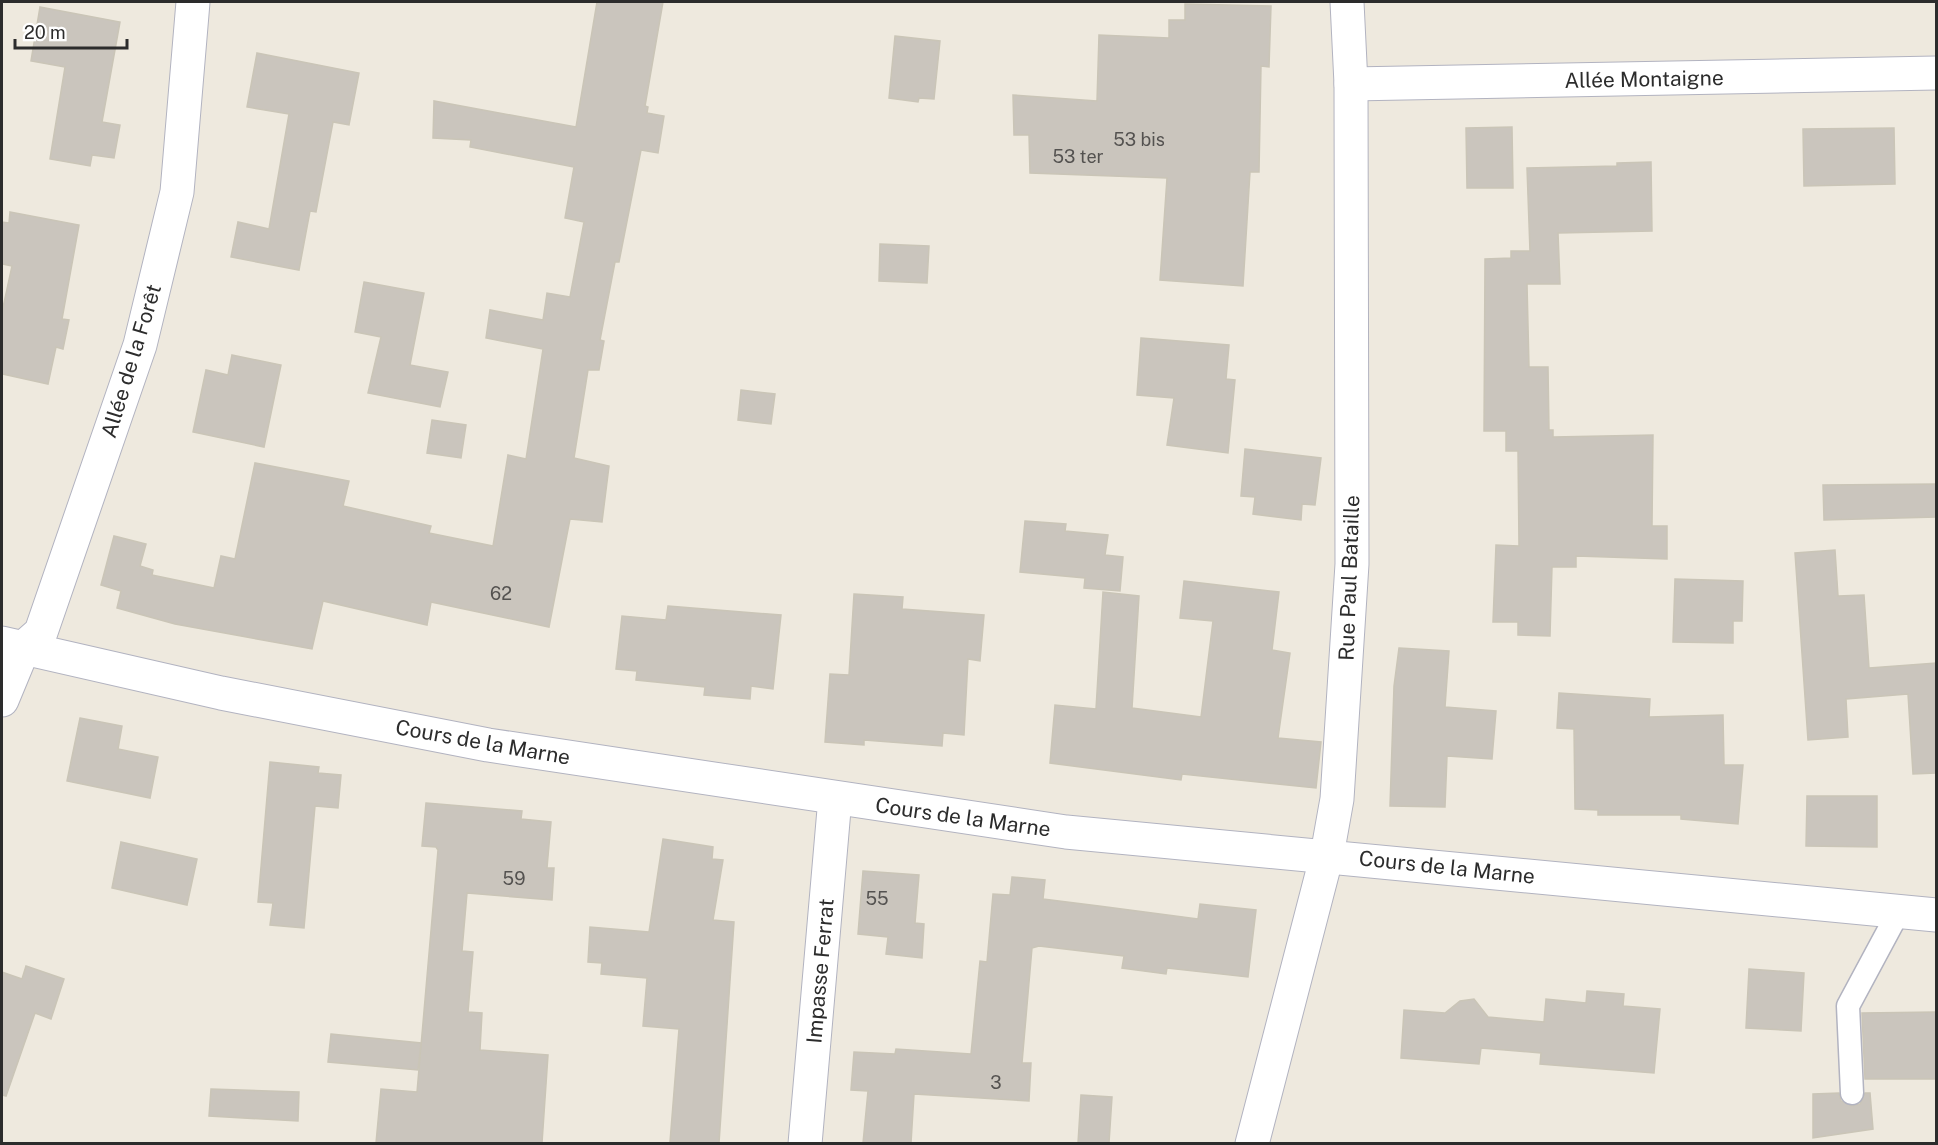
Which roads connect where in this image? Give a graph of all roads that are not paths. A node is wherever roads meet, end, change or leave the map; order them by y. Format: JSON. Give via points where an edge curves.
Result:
{"nodes":[{"id":1,"x":193,"y":2,"type":"edge"},
{"id":2,"x":1347,"y":2,"type":"edge"},
{"id":3,"x":1936,"y":74,"type":"edge"},
{"id":4,"x":1351,"y":84,"type":"junction"},
{"id":5,"x":13,"y":645,"type":"edge"},
{"id":6,"x":2,"y":700,"type":"edge"},
{"id":7,"x":834,"y":798,"type":"junction"},
{"id":8,"x":1327,"y":855,"type":"junction"},
{"id":9,"x":1899,"y":911,"type":"junction"},
{"id":10,"x":1936,"y":915,"type":"edge"},
{"id":11,"x":1852,"y":1093,"type":"dead end"},
{"id":12,"x":805,"y":1143,"type":"edge"},
{"id":13,"x":1252,"y":1143,"type":"edge"}],
"edges":[{"from":1,"to":5,"type":"street","name":"Allée de la Forêt","via":[[177,192],[140,345],[41,632]]},
{"from":2,"to":4,"type":"street","name":"Rue Paul Bataille"},
{"from":3,"to":4,"type":"street","name":"Allée Montaigne"},
{"from":4,"to":8,"type":"street","name":"Rue Paul Bataille","via":[[1352,564],[1337,799]]},
{"from":5,"to":6,"type":"street","name":"Allée de la Forêt"},
{"from":5,"to":7,"type":"street","name":"Cours de la Marne","via":[[221,693],[488,745]]},
{"from":7,"to":8,"type":"street","name":"Cours de la Marne","via":[[1066,832]]},
{"from":7,"to":12,"type":"street","name":"Impasse Ferrat"},
{"from":8,"to":9,"type":"street","name":"Cours de la Marne"},
{"from":8,"to":13,"type":"street","name":"Rue Paul Bataille"},
{"from":9,"to":10,"type":"street","name":"Cours de la Marne"},
{"from":9,"to":11,"type":"lane","via":[[1848,1006]]}]}
